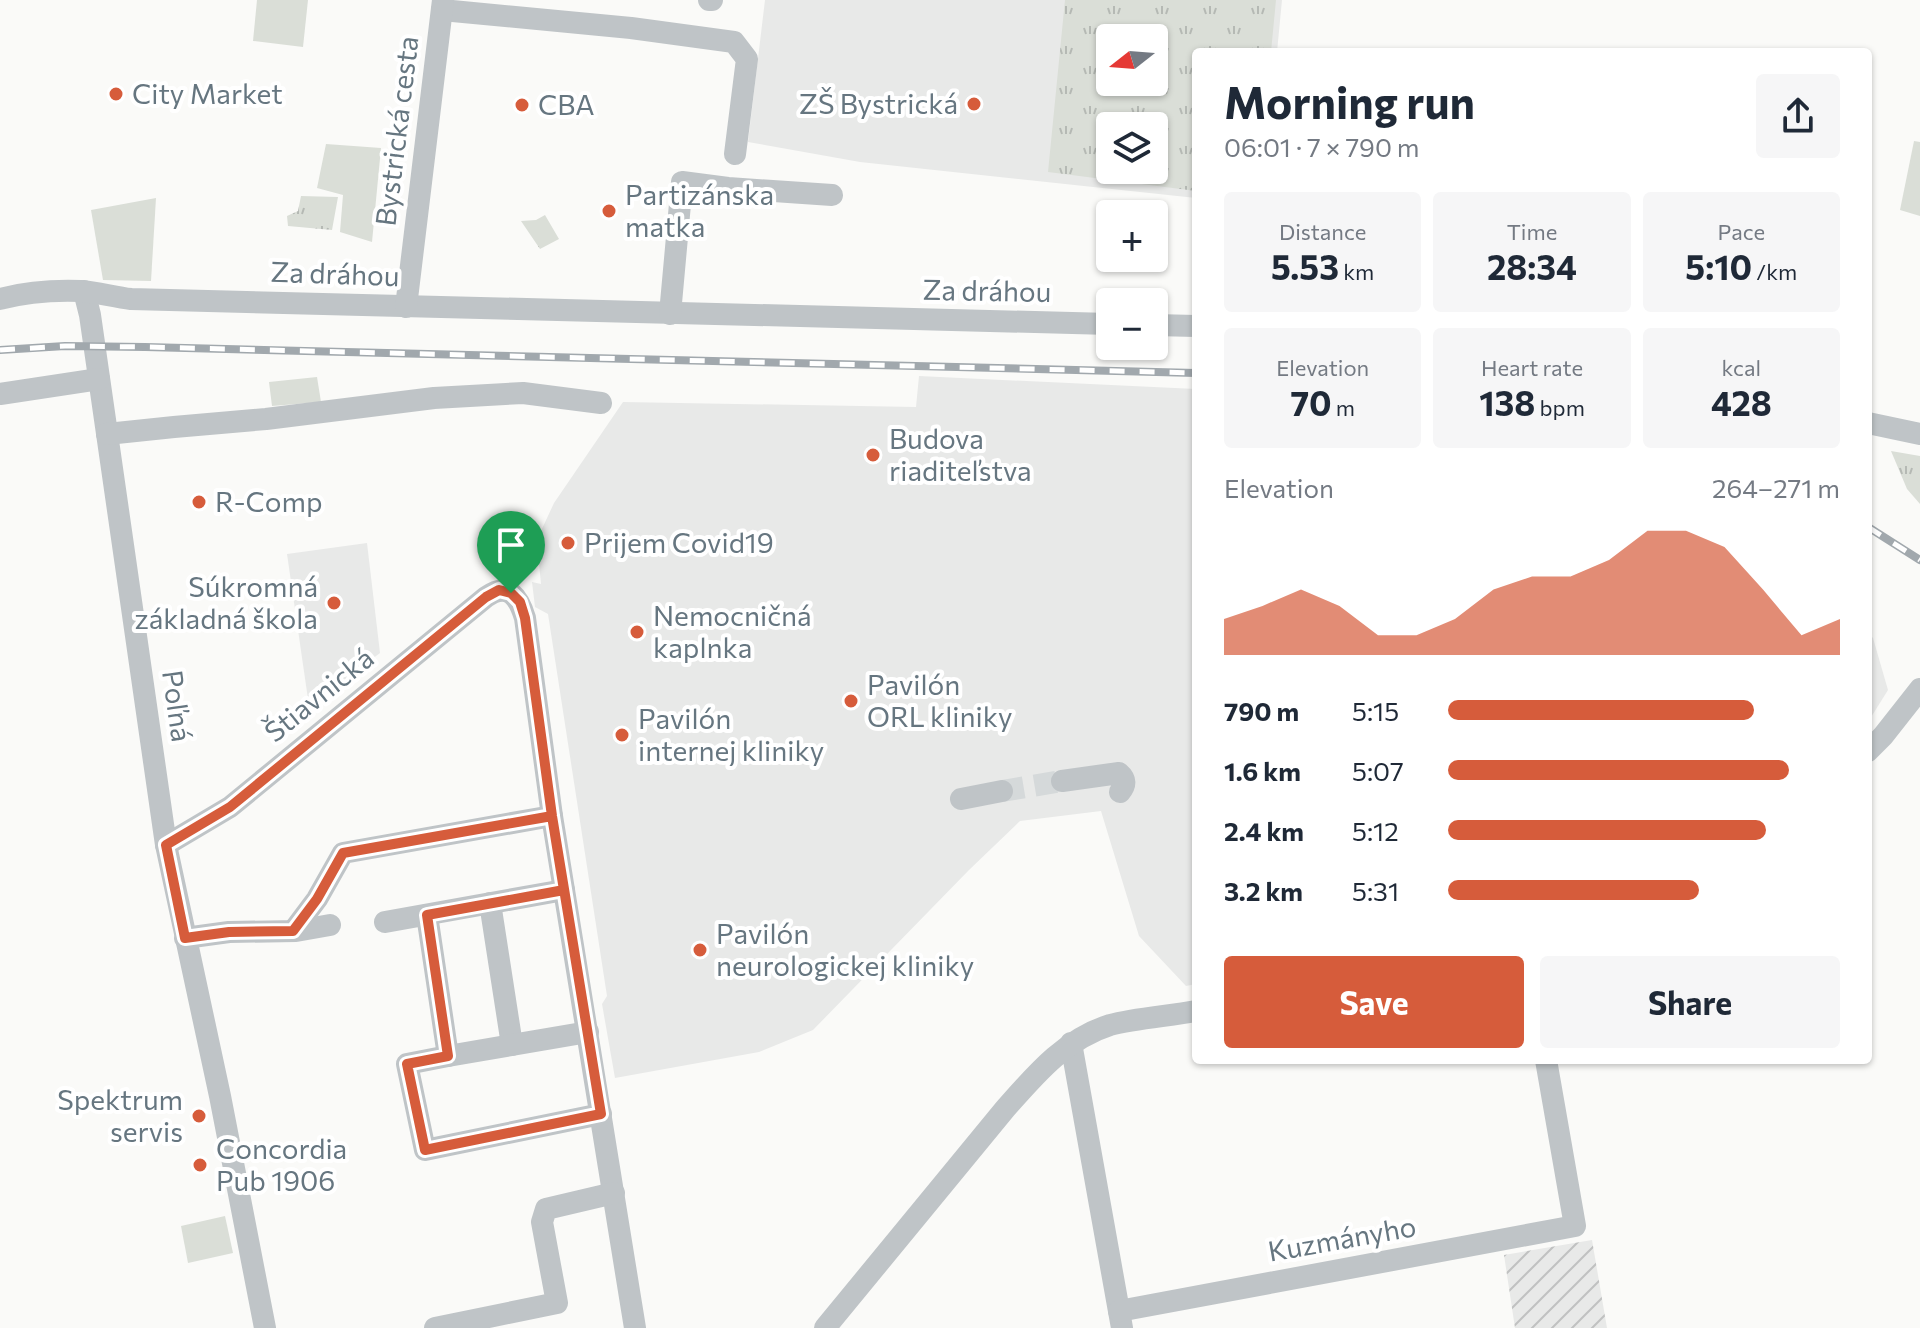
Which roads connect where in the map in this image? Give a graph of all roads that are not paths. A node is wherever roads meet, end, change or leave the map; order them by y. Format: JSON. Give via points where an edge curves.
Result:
{"nodes":[{"id":1,"x":442,"y":5,"type":"edge"},
{"id":2,"x":735,"y":150,"type":"dead end"},
{"id":3,"x":832,"y":195,"type":"dead end"},
{"id":4,"x":84,"y":291,"type":"junction"},
{"id":5,"x":0,"y":299,"type":"edge"},
{"id":6,"x":406,"y":307,"type":"junction"},
{"id":7,"x":670,"y":314,"type":"junction"},
{"id":8,"x":1096,"y":324,"type":"edge"},
{"id":9,"x":1168,"y":325,"type":"edge"},
{"id":10,"x":1192,"y":326,"type":"edge"},
{"id":11,"x":99,"y":379,"type":"junction"},
{"id":12,"x":0,"y":394,"type":"edge"},
{"id":13,"x":601,"y":403,"type":"dead end"},
{"id":14,"x":1872,"y":424,"type":"edge"},
{"id":15,"x":107,"y":434,"type":"junction"},
{"id":16,"x":1920,"y":434,"type":"edge"},
{"id":17,"x":1920,"y":689,"type":"edge"},
{"id":18,"x":1872,"y":747,"type":"edge"},
{"id":19,"x":1062,"y":781,"type":"tunnel mouth"},
{"id":20,"x":1002,"y":791,"type":"tunnel mouth"},
{"id":21,"x":1120,"y":792,"type":"dead end"},
{"id":22,"x":961,"y":799,"type":"dead end"},
{"id":23,"x":552,"y":816,"type":"junction"},
{"id":24,"x":166,"y":845,"type":"junction"},
{"id":25,"x":564,"y":890,"type":"junction"},
{"id":26,"x":490,"y":903,"type":"junction"},
{"id":27,"x":427,"y":915,"type":"junction"},
{"id":28,"x":385,"y":922,"type":"dead end"},
{"id":29,"x":330,"y":925,"type":"dead end"},
{"id":30,"x":293,"y":931,"type":"junction"},
{"id":31,"x":185,"y":938,"type":"junction"},
{"id":32,"x":1192,"y":1012,"type":"edge"},
{"id":33,"x":588,"y":1032,"type":"junction"},
{"id":34,"x":1071,"y":1043,"type":"junction"},
{"id":35,"x":512,"y":1045,"type":"junction"},
{"id":36,"x":448,"y":1056,"type":"junction"},
{"id":37,"x":1547,"y":1064,"type":"edge"},
{"id":38,"x":601,"y":1114,"type":"junction"},
{"id":39,"x":614,"y":1193,"type":"junction"},
{"id":40,"x":1120,"y":1319,"type":"edge"},
{"id":41,"x":265,"y":1328,"type":"edge"},
{"id":42,"x":435,"y":1328,"type":"edge"},
{"id":43,"x":635,"y":1328,"type":"edge"},
{"id":44,"x":825,"y":1328,"type":"edge"}],
"edges":[{"from":1,"to":2,"type":"street","name":"Bystrická cesta","via":[[734,42],[747,59]]},
{"from":1,"to":6,"type":"street","name":"Bystrická cesta"},
{"from":3,"to":7,"type":"street","via":[[682,182]]},
{"from":4,"to":5,"type":"street","name":"Za dráhou","via":[[41,291]]},
{"from":4,"to":6,"type":"street","name":"Za dráhou","via":[[131,299]]},
{"from":4,"to":11,"type":"street","name":"Poľná"},
{"from":6,"to":7,"type":"street","name":"Za dráhou"},
{"from":7,"to":8,"type":"street","name":"Za dráhou"},
{"from":9,"to":10,"type":"street"},
{"from":11,"to":12,"type":"street"},
{"from":11,"to":15,"type":"street","name":"Poľná"},
{"from":13,"to":15,"type":"street","via":[[523,393],[434,398]]},
{"from":14,"to":16,"type":"street"},
{"from":15,"to":24,"type":"street","name":"Poľná"},
{"from":17,"to":18,"type":"street"},
{"from":19,"to":21,"type":"street","via":[[1119,773],[1125,783]]},
{"from":20,"to":22,"type":"street"},
{"from":23,"to":24,"type":"street","name":"Štiavnická","via":[[525,618],[515,596],[499,590],[230,807]]},
{"from":23,"to":25,"type":"street"},
{"from":23,"to":30,"type":"street","via":[[343,853]]},
{"from":24,"to":31,"type":"street","name":"Poľná"},
{"from":25,"to":26,"type":"street"},
{"from":25,"to":33,"type":"street"},
{"from":26,"to":27,"type":"street"},
{"from":26,"to":35,"type":"street"},
{"from":27,"to":28,"type":"street"},
{"from":27,"to":36,"type":"street"},
{"from":29,"to":30,"type":"street"},
{"from":30,"to":31,"type":"street"},
{"from":31,"to":41,"type":"street","name":"Poľná"},
{"from":32,"to":34,"type":"street","via":[[1110,1025]]},
{"from":33,"to":35,"type":"street"},
{"from":33,"to":38,"type":"street"},
{"from":34,"to":40,"type":"street"},
{"from":34,"to":44,"type":"street","via":[[1015,1098]]},
{"from":35,"to":36,"type":"street"},
{"from":36,"to":38,"type":"street","via":[[407,1064],[425,1150]]},
{"from":37,"to":40,"type":"street","name":"Kuzmányho","via":[[1575,1226]]},
{"from":38,"to":39,"type":"street"},
{"from":39,"to":42,"type":"street","via":[[546,1209],[542,1222],[557,1303]]},
{"from":39,"to":43,"type":"street"}]}
